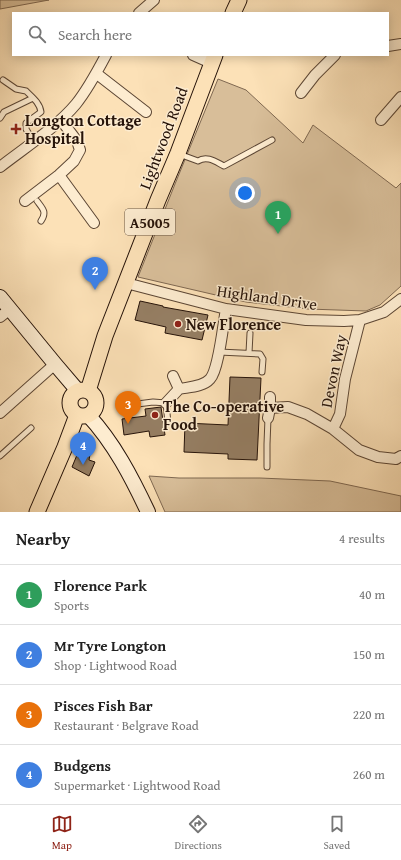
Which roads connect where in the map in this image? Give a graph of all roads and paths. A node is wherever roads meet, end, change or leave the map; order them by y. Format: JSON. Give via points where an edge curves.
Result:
{"nodes":[{"id":1,"x":154,"y":0,"type":"edge"},
{"id":2,"x":239,"y":0,"type":"edge"},
{"id":3,"x":140,"y":12,"type":"edge"},
{"id":4,"x":233,"y":12,"type":"edge"},
{"id":5,"x":401,"y":44,"type":"edge"},
{"id":6,"x":389,"y":46,"type":"edge"},
{"id":7,"x":106,"y":56,"type":"edge"},
{"id":8,"x":198,"y":56,"type":"edge"},
{"id":9,"x":334,"y":56,"type":"edge"},
{"id":10,"x":213,"y":59,"type":"edge"},
{"id":11,"x":97,"y":74,"type":"junction"},
{"id":12,"x":3,"y":80,"type":"dead end"},
{"id":13,"x":308,"y":91,"type":"dead end"},
{"id":14,"x":401,"y":97,"type":"edge"},
{"id":15,"x":33,"y":98,"type":"junction"},
{"id":16,"x":140,"y":111,"type":"dead end"},
{"id":17,"x":0,"y":118,"type":"edge"},
{"id":18,"x":61,"y":120,"type":"junction"},
{"id":19,"x":381,"y":120,"type":"dead end"},
{"id":20,"x":272,"y":140,"type":"dead end"},
{"id":21,"x":33,"y":141,"type":"junction"},
{"id":22,"x":178,"y":153,"type":"junction"},
{"id":23,"x":0,"y":167,"type":"edge"},
{"id":24,"x":59,"y":175,"type":"junction"},
{"id":25,"x":32,"y":199,"type":"joint"},
{"id":26,"x":41,"y":221,"type":"dead end"},
{"id":27,"x":94,"y":223,"type":"dead end"},
{"id":28,"x":126,"y":283,"type":"junction"},
{"id":29,"x":0,"y":297,"type":"edge"},
{"id":30,"x":401,"y":299,"type":"edge"},
{"id":31,"x":226,"y":309,"type":"junction"},
{"id":32,"x":5,"y":313,"type":"edge"},
{"id":33,"x":360,"y":320,"type":"junction"},
{"id":34,"x":250,"y":334,"type":"dead end"},
{"id":35,"x":219,"y":352,"type":"junction"},
{"id":36,"x":249,"y":353,"type":"junction"},
{"id":37,"x":55,"y":364,"type":"junction"},
{"id":38,"x":262,"y":372,"type":"dead end"},
{"id":39,"x":173,"y":376,"type":"dead end"},
{"id":40,"x":178,"y":389,"type":"junction"},
{"id":41,"x":83,"y":391,"type":"junction"},
{"id":42,"x":166,"y":403,"type":"junction"},
{"id":43,"x":122,"y":406,"type":"dead end"},
{"id":44,"x":270,"y":408,"type":"joint"},
{"id":45,"x":0,"y":413,"type":"edge"},
{"id":46,"x":83,"y":415,"type":"junction"},
{"id":47,"x":168,"y":423,"type":"dead end"},
{"id":48,"x":31,"y":428,"type":"dead end"},
{"id":49,"x":334,"y":429,"type":"junction"},
{"id":50,"x":0,"y":456,"type":"edge"},
{"id":51,"x":401,"y":456,"type":"edge"},
{"id":52,"x":267,"y":467,"type":"dead end"},
{"id":53,"x":37,"y":512,"type":"edge"},
{"id":54,"x":148,"y":512,"type":"edge"}],
"edges":[{"from":1,"to":3,"type":"street"},
{"from":2,"to":4,"type":"main road"},
{"from":5,"to":6,"type":"street"},
{"from":7,"to":11,"type":"street"},
{"from":8,"to":10,"type":"street"},
{"from":9,"to":13,"type":"street","via":[[315,76]]},
{"from":10,"to":22,"type":"main road","name":"Lightwood Road","number":"A5005"},
{"from":11,"to":16,"type":"street"},
{"from":11,"to":18,"type":"street","via":[[76,105]]},
{"from":12,"to":15,"type":"lane","via":[[16,89],[26,91]]},
{"from":14,"to":19,"type":"street"},
{"from":15,"to":17,"type":"lane","via":[[4,112]]},
{"from":15,"to":21,"type":"lane","via":[[41,112],[26,123]]},
{"from":18,"to":21,"type":"street"},
{"from":18,"to":24,"type":"street","via":[[77,141],[80,150],[74,161]]},
{"from":20,"to":22,"type":"lane","via":[[224,166],[206,158],[198,161]]},
{"from":21,"to":23,"type":"street"},
{"from":22,"to":28,"type":"main road","name":"Lightwood Road","number":"A5005"},
{"from":24,"to":25,"type":"street"},
{"from":24,"to":27,"type":"street","via":[[92,212]]},
{"from":25,"to":26,"type":"lane","via":[[44,211],[45,216]]},
{"from":28,"to":31,"type":"street","name":"Highland Drive"},
{"from":28,"to":41,"type":"main road","name":"Lightwood Road","number":"A5005","via":[[91,379]]},
{"from":29,"to":32,"type":"street"},
{"from":30,"to":33,"type":"street","name":"Highland Drive","via":[[384,312]]},
{"from":31,"to":33,"type":"street","name":"Highland Drive","via":[[306,320]]},
{"from":31,"to":35,"type":"street"},
{"from":32,"to":37,"type":"street"},
{"from":33,"to":49,"type":"street","name":"Devon Way","via":[[344,379],[340,414]]},
{"from":34,"to":36,"type":"lane"},
{"from":35,"to":36,"type":"lane"},
{"from":35,"to":40,"type":"street","via":[[211,378],[201,384]]},
{"from":36,"to":38,"type":"lane","via":[[262,355]]},
{"from":37,"to":41,"type":"street"},
{"from":37,"to":45,"type":"street"},
{"from":39,"to":40,"type":"street"},
{"from":40,"to":42,"type":"street"},
{"from":41,"to":46,"type":"main road","via":[[94,397],[96,404],[92,412]]},
{"from":41,"to":46,"type":"main road","number":"A5005","via":[[72,395],[70,404],[72,411]]},
{"from":42,"to":43,"type":"lane"},
{"from":42,"to":47,"type":"lane"},
{"from":44,"to":49,"type":"street","via":[[288,407]]},
{"from":44,"to":52,"type":"lane"},
{"from":46,"to":53,"type":"main road","via":[[65,447]]},
{"from":46,"to":54,"type":"street","via":[[98,425],[119,456]]},
{"from":48,"to":50,"type":"lane"},
{"from":49,"to":51,"type":"street","via":[[359,450],[378,457]]}]}
